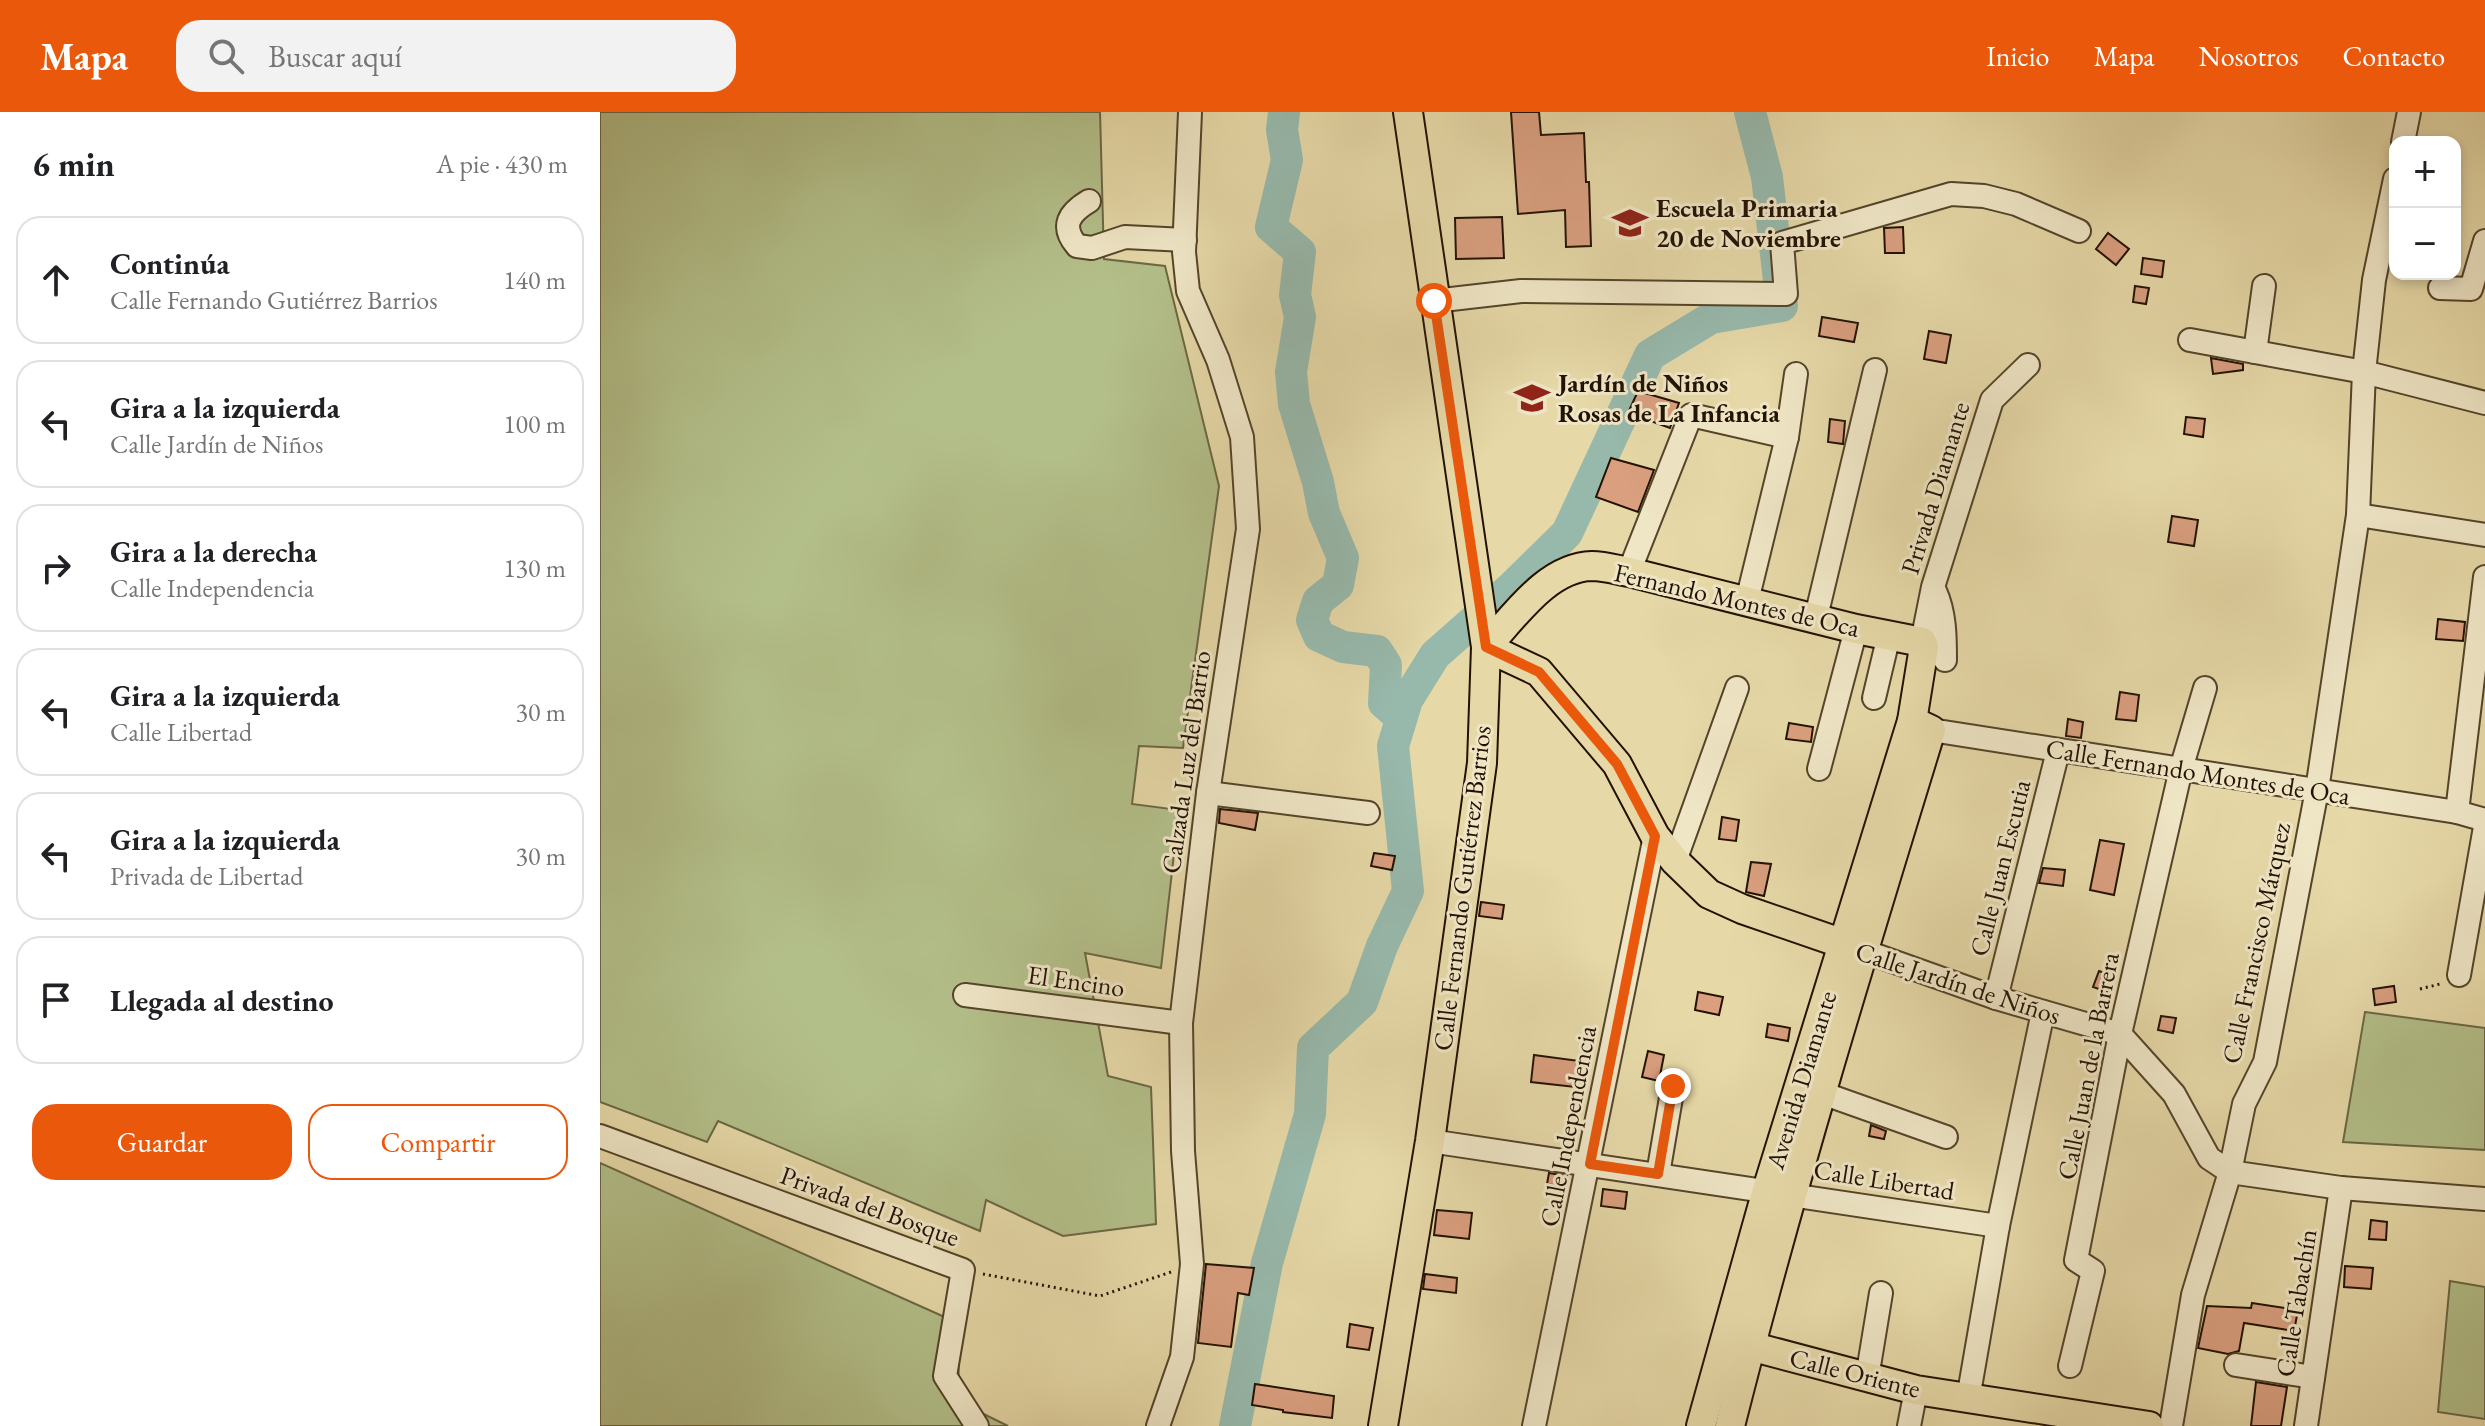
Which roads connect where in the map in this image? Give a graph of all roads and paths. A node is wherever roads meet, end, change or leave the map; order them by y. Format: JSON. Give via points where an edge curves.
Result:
{"nodes":[{"id":1,"x":1190,"y":112,"type":"edge"},
{"id":2,"x":1408,"y":112,"type":"edge"},
{"id":3,"x":2409,"y":112,"type":"edge"},
{"id":4,"x":2404,"y":136,"type":"edge"},
{"id":5,"x":1089,"y":201,"type":"dead end"},
{"id":6,"x":2389,"y":208,"type":"edge"},
{"id":7,"x":2079,"y":231,"type":"dead end"},
{"id":8,"x":1185,"y":240,"type":"junction"},
{"id":9,"x":2485,"y":241,"type":"edge"},
{"id":10,"x":2264,"y":286,"type":"dead end"},
{"id":11,"x":2440,"y":288,"type":"dead end"},
{"id":12,"x":1434,"y":301,"type":"junction"},
{"id":13,"x":2190,"y":340,"type":"dead end"},
{"id":14,"x":2255,"y":352,"type":"junction"},
{"id":15,"x":2028,"y":365,"type":"dead end"},
{"id":16,"x":1875,"y":370,"type":"dead end"},
{"id":17,"x":2364,"y":372,"type":"junction"},
{"id":18,"x":1796,"y":374,"type":"dead end"},
{"id":19,"x":2485,"y":403,"type":"edge"},
{"id":20,"x":1787,"y":437,"type":"junction"},
{"id":21,"x":2358,"y":515,"type":"junction"},
{"id":22,"x":2485,"y":535,"type":"edge"},
{"id":23,"x":1629,"y":572,"type":"junction"},
{"id":24,"x":2485,"y":577,"type":"edge"},
{"id":25,"x":1933,"y":587,"type":"junction"},
{"id":26,"x":1747,"y":601,"type":"junction"},
{"id":27,"x":1816,"y":617,"type":"junction"},
{"id":28,"x":1856,"y":629,"type":"junction"},
{"id":29,"x":1889,"y":635,"type":"junction"},
{"id":30,"x":1922,"y":642,"type":"junction"},
{"id":31,"x":1486,"y":647,"type":"junction"},
{"id":32,"x":1945,"y":660,"type":"dead end"},
{"id":33,"x":1737,"y":688,"type":"dead end"},
{"id":34,"x":2205,"y":688,"type":"dead end"},
{"id":35,"x":1874,"y":698,"type":"dead end"},
{"id":36,"x":1922,"y":726,"type":"junction"},
{"id":37,"x":2058,"y":751,"type":"junction"},
{"id":38,"x":1819,"y":769,"type":"dead end"},
{"id":39,"x":2181,"y":769,"type":"junction"},
{"id":40,"x":2317,"y":790,"type":"junction"},
{"id":41,"x":1208,"y":793,"type":"junction"},
{"id":42,"x":2457,"y":812,"type":"junction"},
{"id":43,"x":1368,"y":813,"type":"dead end"},
{"id":44,"x":2485,"y":820,"type":"edge"},
{"id":45,"x":2485,"y":827,"type":"edge"},
{"id":46,"x":1655,"y":836,"type":"junction"},
{"id":47,"x":1675,"y":861,"type":"junction"},
{"id":48,"x":1853,"y":947,"type":"junction"},
{"id":49,"x":2459,"y":975,"type":"dead end"},
{"id":50,"x":965,"y":995,"type":"dead end"},
{"id":51,"x":1996,"y":998,"type":"junction"},
{"id":52,"x":2043,"y":1012,"type":"junction"},
{"id":53,"x":1181,"y":1023,"type":"junction"},
{"id":54,"x":2120,"y":1034,"type":"junction"},
{"id":55,"x":1673,"y":1086,"type":"dead end"},
{"id":56,"x":1822,"y":1093,"type":"junction"},
{"id":57,"x":600,"y":1136,"type":"edge"},
{"id":58,"x":1946,"y":1137,"type":"dead end"},
{"id":59,"x":1430,"y":1141,"type":"junction"},
{"id":60,"x":1590,"y":1164,"type":"junction"},
{"id":61,"x":2230,"y":1172,"type":"junction"},
{"id":62,"x":1658,"y":1174,"type":"junction"},
{"id":63,"x":2341,"y":1188,"type":"junction"},
{"id":64,"x":1780,"y":1192,"type":"junction"},
{"id":65,"x":2485,"y":1199,"type":"edge"},
{"id":66,"x":1998,"y":1226,"type":"junction"},
{"id":67,"x":1192,"y":1264,"type":"junction"},
{"id":68,"x":963,"y":1270,"type":"junction"},
{"id":69,"x":1881,"y":1293,"type":"dead end"},
{"id":70,"x":1750,"y":1346,"type":"junction"},
{"id":71,"x":2236,"y":1365,"type":"dead end"},
{"id":72,"x":2070,"y":1366,"type":"dead end"},
{"id":73,"x":2313,"y":1377,"type":"junction"},
{"id":74,"x":1867,"y":1378,"type":"junction"},
{"id":75,"x":1916,"y":1390,"type":"junction"},
{"id":76,"x":1968,"y":1399,"type":"junction"},
{"id":77,"x":977,"y":1426,"type":"edge"},
{"id":78,"x":1158,"y":1426,"type":"edge"},
{"id":79,"x":1383,"y":1426,"type":"edge"},
{"id":80,"x":1534,"y":1426,"type":"edge"},
{"id":81,"x":1701,"y":1426,"type":"edge"},
{"id":82,"x":1730,"y":1426,"type":"edge"},
{"id":83,"x":1909,"y":1426,"type":"edge"},
{"id":84,"x":2149,"y":1426,"type":"edge"},
{"id":85,"x":2171,"y":1426,"type":"edge"},
{"id":86,"x":2306,"y":1426,"type":"edge"}],
"edges":[{"from":1,"to":8,"type":"street","name":"Calzada Luz del Barrio"},
{"from":2,"to":12,"type":"main road","name":"Calle Fernando Gutiérrez Barrios"},
{"from":3,"to":4,"type":"street"},
{"from":5,"to":8,"type":"street","via":[[1075,209],[1068,223],[1069,237],[1077,246],[1092,248],[1125,237]]},
{"from":6,"to":17,"type":"street","name":"Calle Francisco Márquez"},
{"from":7,"to":12,"type":"street","via":[[2016,204],[1951,194],[1782,243],[1786,294],[1521,291]]},
{"from":8,"to":41,"type":"street","name":"Calzada Luz del Barrio","via":[[1188,291],[1218,360],[1242,437],[1248,529]]},
{"from":9,"to":11,"type":"street","via":[[2471,289]]},
{"from":10,"to":14,"type":"street"},
{"from":12,"to":31,"type":"main road","name":"Calle Fernando Gutiérrez Barrios"},
{"from":13,"to":14,"type":"street"},
{"from":14,"to":17,"type":"street"},
{"from":15,"to":25,"type":"street","name":"Privada Diamante","via":[[1992,400]]},
{"from":16,"to":27,"type":"street"},
{"from":17,"to":19,"type":"street"},
{"from":17,"to":21,"type":"street","name":"Calle Francisco Márquez"},
{"from":18,"to":20,"type":"street"},
{"from":20,"to":23,"type":"street","via":[[1691,415]]},
{"from":20,"to":26,"type":"street"},
{"from":21,"to":22,"type":"street"},
{"from":21,"to":40,"type":"street","name":"Calle Francisco Márquez"},
{"from":23,"to":26,"type":"main road","name":"Fernando Montes de Oca"},
{"from":23,"to":31,"type":"main road","name":"Fernando Montes de Oca","via":[[1592,566],[1553,580]]},
{"from":24,"to":42,"type":"street"},
{"from":25,"to":30,"type":"street","name":"Privada Diamante"},
{"from":25,"to":32,"type":"street","via":[[1940,602]]},
{"from":26,"to":27,"type":"main road","name":"Fernando Montes de Oca"},
{"from":27,"to":28,"type":"main road","name":"Fernando Montes de Oca"},
{"from":28,"to":29,"type":"main road","name":"Fernando Montes de Oca"},
{"from":28,"to":38,"type":"street"},
{"from":29,"to":30,"type":"main road","name":"Fernando Montes de Oca"},
{"from":29,"to":35,"type":"street"},
{"from":30,"to":36,"type":"main road","name":"Avenida Diamante"},
{"from":31,"to":46,"type":"main road","name":"Calle Jardín de Niños","via":[[1539,672],[1617,764]]},
{"from":31,"to":59,"type":"main road","name":"Calle Fernando Gutiérrez Barrios","via":[[1482,763]]},
{"from":33,"to":47,"type":"street"},
{"from":34,"to":39,"type":"street","name":"Calle Juan de la Barrera"},
{"from":36,"to":37,"type":"street","name":"Calle Fernando Montes de Oca"},
{"from":36,"to":48,"type":"main road","name":"Avenida Diamante"},
{"from":37,"to":39,"type":"street","name":"Calle Fernando Montes de Oca"},
{"from":37,"to":51,"type":"street","name":"Calle Juan Escutia"},
{"from":39,"to":40,"type":"street","name":"Calle Fernando Montes de Oca"},
{"from":39,"to":54,"type":"street","name":"Calle Juan de la Barrera"},
{"from":40,"to":42,"type":"street","name":"Calle Fernando Montes de Oca"},
{"from":40,"to":61,"type":"street","name":"Calle Francisco Márquez","via":[[2265,1062],[2244,1104]]},
{"from":41,"to":43,"type":"street"},
{"from":41,"to":53,"type":"street","name":"Calzada Luz del Barrio"},
{"from":42,"to":44,"type":"street","name":"Calle Fernando Montes de Oca"},
{"from":45,"to":49,"type":"street"},
{"from":46,"to":47,"type":"main road","name":"Calle Jardín de Niños"},
{"from":46,"to":60,"type":"street","name":"Calle Independencia"},
{"from":47,"to":48,"type":"main road","name":"Calle Jardín de Niños","via":[[1709,894]]},
{"from":48,"to":51,"type":"street","name":"Calle Jardín de Niños"},
{"from":48,"to":56,"type":"main road","name":"Avenida Diamante"},
{"from":48,"to":64,"type":"main road","name":"Avenida Diamante"},
{"from":50,"to":53,"type":"street","name":"El Encino"},
{"from":51,"to":52,"type":"street","name":"Calle Jardín de Niños"},
{"from":52,"to":54,"type":"street","name":"Calle Jardín de Niños"},
{"from":52,"to":66,"type":"street"},
{"from":53,"to":67,"type":"street","name":"Calzada Luz del Barrio"},
{"from":54,"to":61,"type":"street","via":[[2174,1094],[2209,1158]]},
{"from":54,"to":72,"type":"street","name":"Calle Juan de la Barrera","via":[[2076,1260],[2093,1271]]},
{"from":55,"to":62,"type":"street"},
{"from":56,"to":58,"type":"street"},
{"from":56,"to":64,"type":"main road","name":"Avenida Diamante"},
{"from":57,"to":68,"type":"street","name":"Privada del Bosque"},
{"from":59,"to":60,"type":"street","name":"Calle Libertad"},
{"from":59,"to":79,"type":"main road","name":"Calle Fernando Gutiérrez Barrios"},
{"from":60,"to":62,"type":"street","name":"Calle Libertad"},
{"from":60,"to":80,"type":"street","name":"Calle Independencia"},
{"from":61,"to":63,"type":"street"},
{"from":61,"to":85,"type":"street","name":"Calle Francisco Márquez","via":[[2193,1295]]},
{"from":62,"to":64,"type":"street","name":"Calle Libertad"},
{"from":63,"to":65,"type":"street"},
{"from":63,"to":73,"type":"street","name":"Calle Tabachín"},
{"from":64,"to":66,"type":"street","name":"Calle Libertad"},
{"from":64,"to":70,"type":"main road","name":"Avenida Diamante"},
{"from":64,"to":81,"type":"main road","name":"Avenida Diamante"},
{"from":66,"to":76,"type":"street"},
{"from":67,"to":68,"type":"path","via":[[1100,1296]]},
{"from":67,"to":78,"type":"street","name":"Calzada Luz del Barrio","via":[[1182,1357]]},
{"from":68,"to":77,"type":"street","name":"Privada del Bosque","via":[[945,1376]]},
{"from":69,"to":74,"type":"street"},
{"from":70,"to":74,"type":"main road","name":"Calle Oriente"},
{"from":70,"to":82,"type":"main road","name":"Avenida Diamante"},
{"from":71,"to":73,"type":"street"},
{"from":73,"to":86,"type":"street","name":"Calle Tabachín"},
{"from":74,"to":75,"type":"main road","name":"Calle Oriente"},
{"from":75,"to":76,"type":"main road","name":"Calle Oriente"},
{"from":75,"to":83,"type":"street"},
{"from":76,"to":84,"type":"main road","name":"Calle Oriente"}]}
